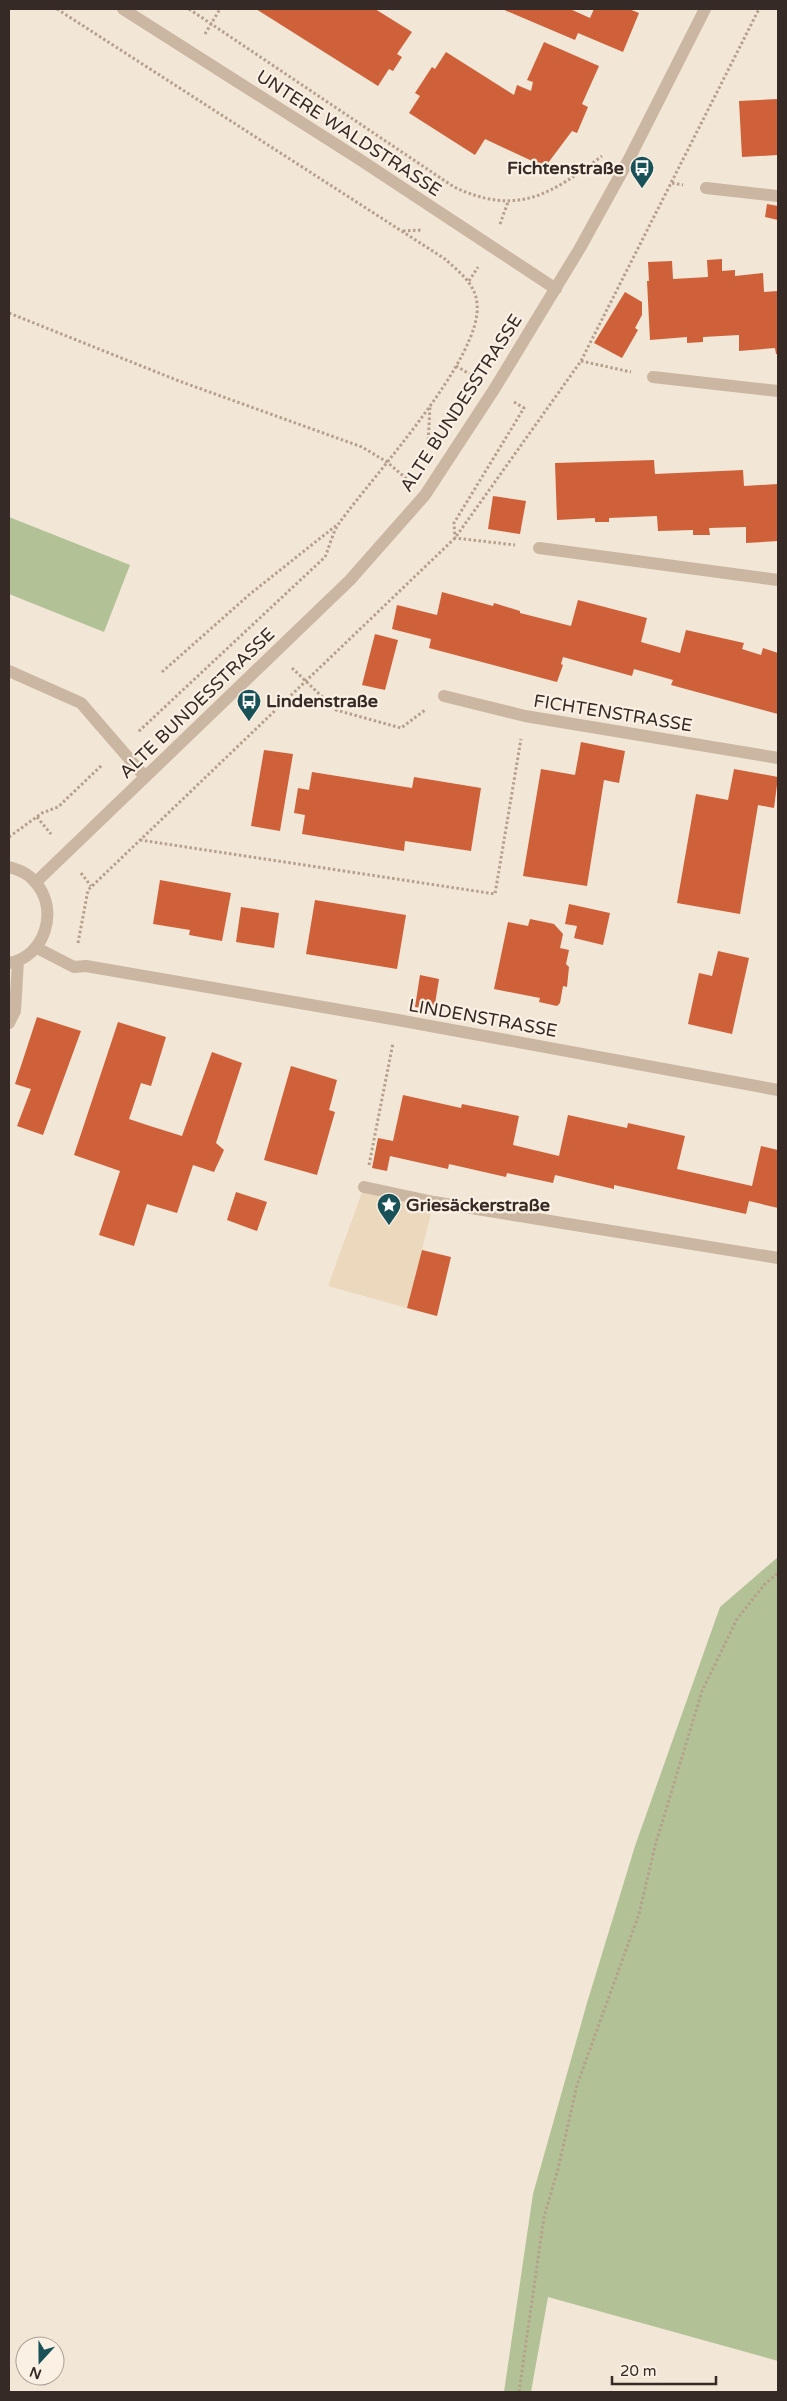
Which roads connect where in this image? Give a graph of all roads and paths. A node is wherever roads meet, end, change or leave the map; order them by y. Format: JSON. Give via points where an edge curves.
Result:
{"nodes":[{"id":1,"x":57,"y":9,"type":"edge"},
{"id":2,"x":123,"y":9,"type":"edge"},
{"id":3,"x":189,"y":9,"type":"edge"},
{"id":4,"x":705,"y":9,"type":"edge"},
{"id":5,"x":637,"y":144,"type":"junction"},
{"id":6,"x":706,"y":188,"type":"dead end"},
{"id":7,"x":778,"y":196,"type":"edge"},
{"id":8,"x":556,"y":289,"type":"junction"},
{"id":9,"x":9,"y":312,"type":"edge"},
{"id":10,"x":581,"y":361,"type":"dead end"},
{"id":11,"x":456,"y":366,"type":"junction"},
{"id":12,"x":653,"y":377,"type":"joint"},
{"id":13,"x":495,"y":388,"type":"junction"},
{"id":14,"x":778,"y":392,"type":"edge"},
{"id":15,"x":387,"y":462,"type":"junction"},
{"id":16,"x":339,"y":524,"type":"junction"},
{"id":17,"x":539,"y":548,"type":"joint"},
{"id":18,"x":778,"y":580,"type":"edge"},
{"id":19,"x":276,"y":652,"type":"junction"},
{"id":20,"x":9,"y":670,"type":"edge"},
{"id":21,"x":162,"y":672,"type":"dead end"},
{"id":22,"x":444,"y":696,"type":"joint"},
{"id":23,"x":525,"y":716,"type":"junction"},
{"id":24,"x":122,"y":747,"type":"junction"},
{"id":25,"x":778,"y":758,"type":"edge"},
{"id":26,"x":145,"y":777,"type":"junction"},
{"id":27,"x":9,"y":836,"type":"edge"},
{"id":28,"x":139,"y":840,"type":"dead end"},
{"id":29,"x":9,"y":867,"type":"edge"},
{"id":30,"x":36,"y":882,"type":"junction"},
{"id":31,"x":37,"y":948,"type":"junction"},
{"id":32,"x":14,"y":962,"type":"edge"},
{"id":33,"x":398,"y":1020,"type":"junction"},
{"id":34,"x":9,"y":1023,"type":"edge"},
{"id":35,"x":778,"y":1090,"type":"edge"},
{"id":36,"x":364,"y":1187,"type":"joint"},
{"id":37,"x":778,"y":1258,"type":"edge"},
{"id":38,"x":778,"y":1573,"type":"edge"},
{"id":39,"x":519,"y":2392,"type":"edge"}],
"edges":[{"from":1,"to":11,"type":"path","via":[[445,259],[469,281],[478,303],[477,318]]},
{"from":2,"to":8,"type":"street","name":"UNTERE WALDSTRASSE"},
{"from":3,"to":5,"type":"path","via":[[454,187],[480,197],[508,201],[552,191],[602,155]]},
{"from":4,"to":5,"type":"street","name":"ALTE BUNDESSTRASSE"},
{"from":5,"to":8,"type":"street","name":"ALTE BUNDESSTRASSE"},
{"from":6,"to":7,"type":"street"},
{"from":8,"to":13,"type":"street","name":"ALTE BUNDESSTRASSE"},
{"from":9,"to":15,"type":"path","via":[[179,380],[362,447]]},
{"from":10,"to":12,"type":"path"},
{"from":11,"to":13,"type":"path"},
{"from":11,"to":15,"type":"path"},
{"from":12,"to":14,"type":"street"},
{"from":13,"to":17,"type":"path","via":[[524,408],[454,523],[455,538]]},
{"from":13,"to":19,"type":"street","name":"ALTE BUNDESSTRASSE","via":[[425,495],[350,580]]},
{"from":15,"to":16,"type":"path"},
{"from":16,"to":21,"type":"path","via":[[250,594]]},
{"from":16,"to":24,"type":"path","via":[[325,556]]},
{"from":17,"to":18,"type":"street"},
{"from":19,"to":22,"type":"path","via":[[336,710],[401,728]]},
{"from":19,"to":26,"type":"street","name":"ALTE BUNDESSTRASSE"},
{"from":20,"to":24,"type":"street","via":[[81,703]]},
{"from":22,"to":23,"type":"street","name":"FICHTENSTRASSE"},
{"from":23,"to":25,"type":"street","name":"FICHTENSTRASSE"},
{"from":23,"to":28,"type":"path","via":[[495,894]]},
{"from":24,"to":26,"type":"street"},
{"from":24,"to":27,"type":"path","via":[[58,807],[42,813]]},
{"from":26,"to":30,"type":"street","name":"ALTE BUNDESSTRASSE"},
{"from":29,"to":30,"type":"street"},
{"from":30,"to":31,"type":"street","via":[[47,903],[47,927]]},
{"from":31,"to":32,"type":"street"},
{"from":31,"to":33,"type":"street","name":"LINDENSTRASSE","via":[[74,967],[86,966]]},
{"from":32,"to":34,"type":"street","via":[[15,1011]]},
{"from":33,"to":35,"type":"street","name":"LINDENSTRASSE"},
{"from":33,"to":36,"type":"path"},
{"from":36,"to":37,"type":"street","via":[[434,1202]]},
{"from":38,"to":39,"type":"path","via":[[737,1619],[702,1691],[655,1846],[639,1914],[576,2085],[544,2216]]}]}
